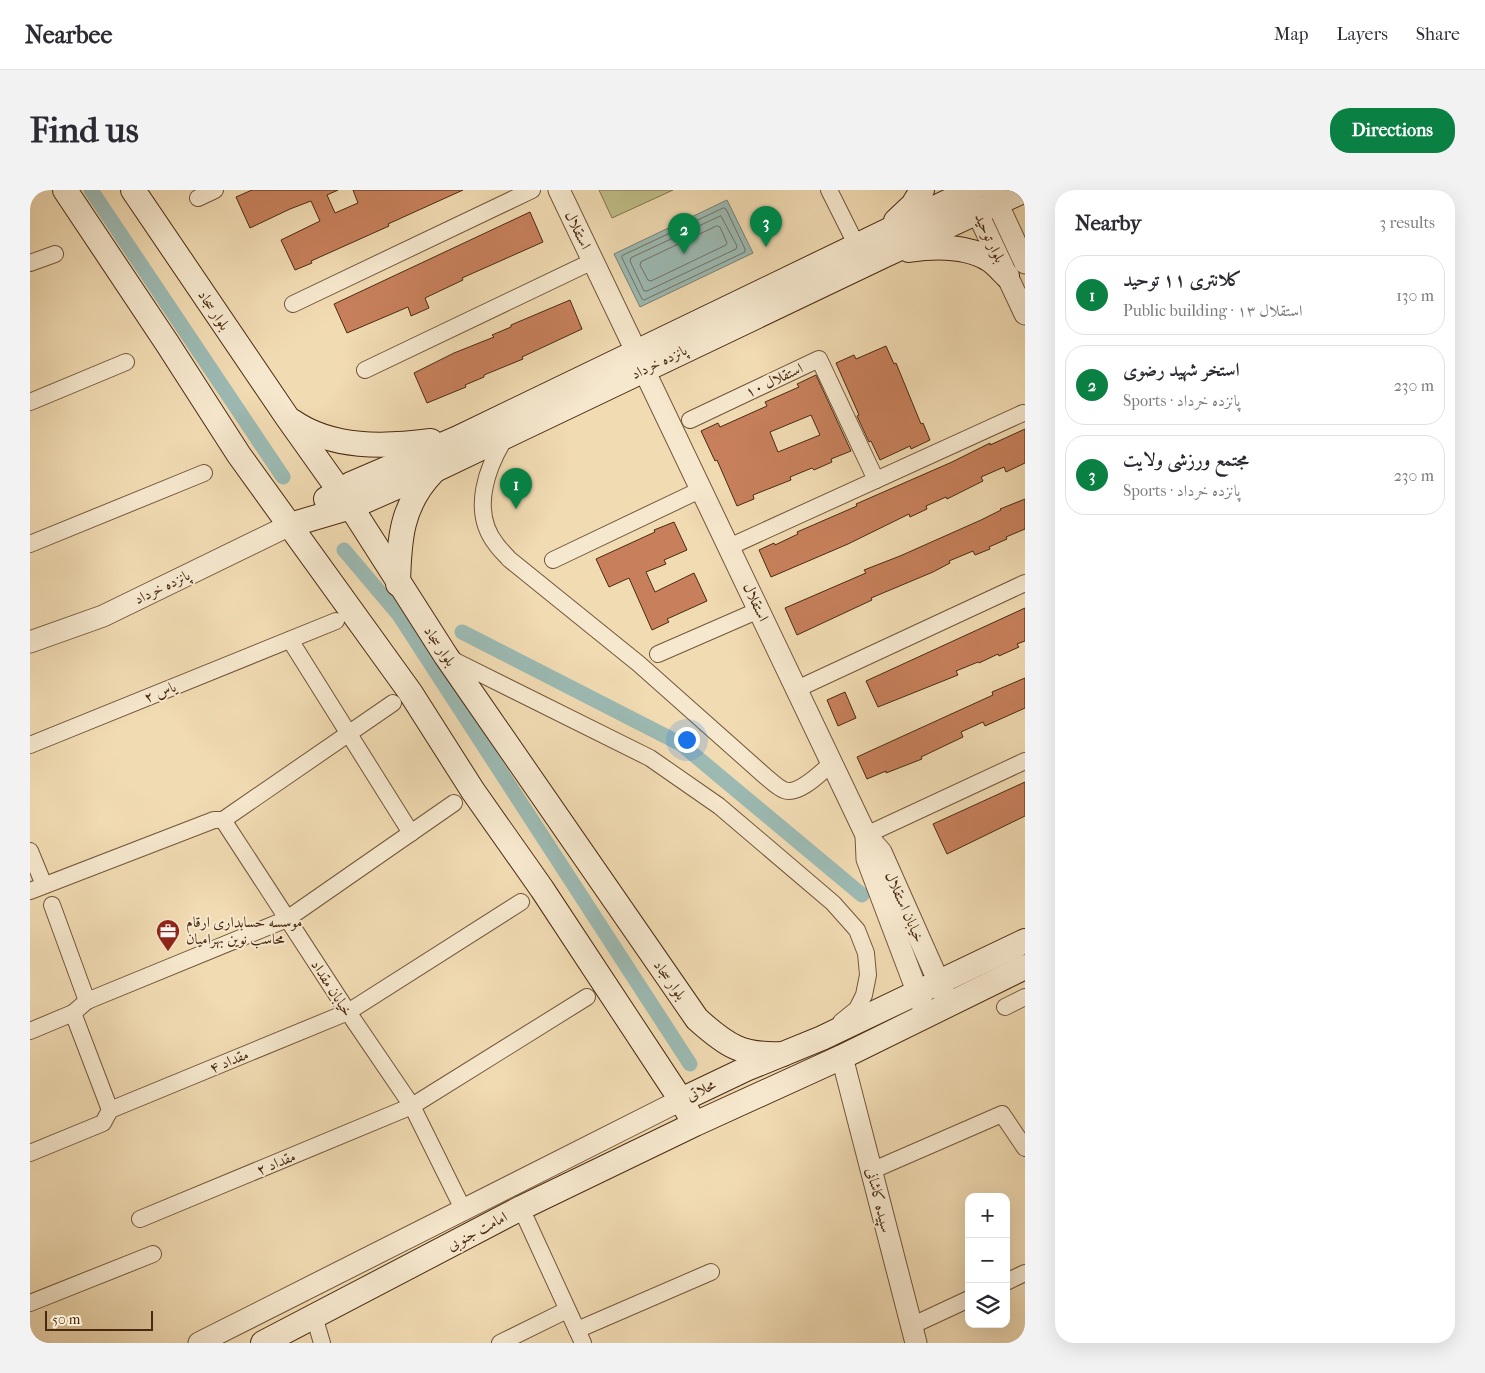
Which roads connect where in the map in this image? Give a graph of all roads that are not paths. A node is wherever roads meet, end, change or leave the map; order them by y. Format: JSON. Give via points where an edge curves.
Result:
{"nodes":[{"id":1,"x":66,"y":190,"type":"edge"},
{"id":2,"x":133,"y":190,"type":"edge"},
{"id":3,"x":214,"y":190,"type":"edge"},
{"id":4,"x":532,"y":190,"type":"edge"},
{"id":5,"x":559,"y":190,"type":"edge"},
{"id":6,"x":829,"y":190,"type":"edge"},
{"id":7,"x":922,"y":190,"type":"edge"},
{"id":8,"x":1025,"y":190,"type":"edge"},
{"id":9,"x":979,"y":196,"type":"edge"},
{"id":10,"x":198,"y":198,"type":"dead end"},
{"id":11,"x":886,"y":232,"type":"junction"},
{"id":12,"x":857,"y":246,"type":"junction"},
{"id":13,"x":55,"y":254,"type":"dead end"},
{"id":14,"x":883,"y":256,"type":"junction"},
{"id":15,"x":593,"y":261,"type":"junction"},
{"id":16,"x":30,"y":263,"type":"edge"},
{"id":17,"x":1016,"y":270,"type":"edge"},
{"id":18,"x":293,"y":304,"type":"dead end"},
{"id":19,"x":1025,"y":314,"type":"edge"},
{"id":20,"x":640,"y":361,"type":"junction"},
{"id":21,"x":126,"y":362,"type":"dead end"},
{"id":22,"x":365,"y":370,"type":"dead end"},
{"id":23,"x":30,"y":402,"type":"edge"},
{"id":24,"x":1023,"y":413,"type":"dead end"},
{"id":25,"x":287,"y":417,"type":"junction"},
{"id":26,"x":690,"y":420,"type":"dead end"},
{"id":27,"x":507,"y":435,"type":"junction"},
{"id":28,"x":458,"y":438,"type":"junction"},
{"id":29,"x":433,"y":471,"type":"junction"},
{"id":30,"x":204,"y":473,"type":"dead end"},
{"id":31,"x":876,"y":480,"type":"junction"},
{"id":32,"x":702,"y":489,"type":"junction"},
{"id":33,"x":344,"y":499,"type":"junction"},
{"id":34,"x":290,"y":525,"type":"junction"},
{"id":35,"x":30,"y":544,"type":"edge"},
{"id":36,"x":729,"y":547,"type":"junction"},
{"id":37,"x":553,"y":560,"type":"dead end"},
{"id":38,"x":1025,"y":583,"type":"edge"},
{"id":39,"x":398,"y":584,"type":"junction"},
{"id":40,"x":759,"y":610,"type":"junction"},
{"id":41,"x":336,"y":621,"type":"dead end"},
{"id":42,"x":290,"y":640,"type":"junction"},
{"id":43,"x":30,"y":642,"type":"edge"},
{"id":44,"x":658,"y":654,"type":"dead end"},
{"id":45,"x":446,"y":656,"type":"junction"},
{"id":46,"x":797,"y":689,"type":"junction"},
{"id":47,"x":393,"y":703,"type":"dead end"},
{"id":48,"x":348,"y":733,"type":"junction"},
{"id":49,"x":30,"y":744,"type":"edge"},
{"id":50,"x":832,"y":763,"type":"junction"},
{"id":51,"x":1020,"y":764,"type":"edge"},
{"id":52,"x":454,"y":803,"type":"dead end"},
{"id":53,"x":223,"y":820,"type":"junction"},
{"id":54,"x":411,"y":833,"type":"junction"},
{"id":55,"x":866,"y":835,"type":"junction"},
{"id":56,"x":30,"y":851,"type":"edge"},
{"id":57,"x":37,"y":888,"type":"edge"},
{"id":58,"x":521,"y":902,"type":"dead end"},
{"id":59,"x":52,"y":905,"type":"dead end"},
{"id":60,"x":287,"y":919,"type":"junction"},
{"id":61,"x":1025,"y":941,"type":"edge"},
{"id":62,"x":1025,"y":966,"type":"edge"},
{"id":63,"x":938,"y":982,"type":"junction"},
{"id":64,"x":917,"y":993,"type":"junction"},
{"id":65,"x":587,"y":996,"type":"dead end"},
{"id":66,"x":1025,"y":997,"type":"edge"},
{"id":67,"x":86,"y":1001,"type":"junction"},
{"id":68,"x":949,"y":1003,"type":"junction"},
{"id":69,"x":1005,"y":1007,"type":"dead end"},
{"id":70,"x":348,"y":1012,"type":"junction"},
{"id":71,"x":73,"y":1013,"type":"junction"},
{"id":72,"x":927,"y":1015,"type":"junction"},
{"id":73,"x":30,"y":1031,"type":"edge"},
{"id":74,"x":822,"y":1038,"type":"junction"},
{"id":75,"x":783,"y":1054,"type":"junction"},
{"id":76,"x":842,"y":1057,"type":"junction"},
{"id":77,"x":681,"y":1100,"type":"junction"},
{"id":78,"x":412,"y":1106,"type":"junction"},
{"id":79,"x":106,"y":1117,"type":"junction"},
{"id":80,"x":695,"y":1124,"type":"junction"},
{"id":81,"x":1025,"y":1148,"type":"edge"},
{"id":82,"x":30,"y":1153,"type":"edge"},
{"id":83,"x":871,"y":1171,"type":"junction"},
{"id":84,"x":521,"y":1208,"type":"junction"},
{"id":85,"x":462,"y":1209,"type":"junction"},
{"id":86,"x":140,"y":1219,"type":"dead end"},
{"id":87,"x":475,"y":1232,"type":"junction"},
{"id":88,"x":153,"y":1254,"type":"dead end"},
{"id":89,"x":711,"y":1272,"type":"dead end"},
{"id":90,"x":1025,"y":1273,"type":"edge"},
{"id":91,"x":1010,"y":1280,"type":"edge"},
{"id":92,"x":965,"y":1302,"type":"edge"},
{"id":93,"x":30,"y":1303,"type":"edge"},
{"id":94,"x":567,"y":1310,"type":"junction"},
{"id":95,"x":314,"y":1316,"type":"junction"},
{"id":96,"x":913,"y":1334,"type":"edge"},
{"id":97,"x":580,"y":1336,"type":"edge"},
{"id":98,"x":199,"y":1343,"type":"edge"},
{"id":99,"x":263,"y":1343,"type":"edge"},
{"id":100,"x":322,"y":1343,"type":"edge"},
{"id":101,"x":500,"y":1343,"type":"edge"}],
"edges":[{"from":1,"to":34,"type":"main road","via":[[239,455]]},
{"from":2,"to":25,"type":"main road","name":"بلوار سجاد"},
{"from":3,"to":10,"type":"street"},
{"from":4,"to":18,"type":"street"},
{"from":5,"to":15,"type":"street","name":"استقلال"},
{"from":6,"to":12,"type":"street"},
{"from":7,"to":11,"type":"main road","via":[[913,205]]},
{"from":8,"to":9,"type":"main road","name":"پانزده خرداد"},
{"from":9,"to":11,"type":"main road","name":"پانزده خرداد"},
{"from":9,"to":14,"type":"main road","name":"پانزده خرداد"},
{"from":9,"to":17,"type":"street","name":"بلوار توحید"},
{"from":11,"to":12,"type":"main road","name":"پانزده خرداد"},
{"from":12,"to":20,"type":"main road","name":"پانزده خرداد"},
{"from":13,"to":16,"type":"street"},
{"from":14,"to":17,"type":"main road","via":[[909,249],[956,248]]},
{"from":14,"to":20,"type":"main road","name":"پانزده خرداد"},
{"from":15,"to":20,"type":"street","name":"استقلال"},
{"from":15,"to":22,"type":"street"},
{"from":17,"to":19,"type":"street","name":"بلوار توحید"},
{"from":20,"to":27,"type":"main road","name":"پانزده خرداد"},
{"from":20,"to":28,"type":"main road","name":"پانزده خرداد"},
{"from":20,"to":32,"type":"street","name":"استقلال"},
{"from":21,"to":23,"type":"street"},
{"from":24,"to":31,"type":"street"},
{"from":25,"to":28,"type":"main road","via":[[315,434],[356,443],[398,445]]},
{"from":25,"to":33,"type":"main road","name":"بلوار سجاد"},
{"from":26,"to":31,"type":"street","name":"استقلال ۱۰","via":[[819,360]]},
{"from":27,"to":29,"type":"main road","name":"پانزده خرداد"},
{"from":27,"to":50,"type":"street","via":[[491,465],[483,499],[488,529],[495,544],[509,559],[639,664],[764,776],[784,790],[794,791],[806,785]]},
{"from":28,"to":33,"type":"main road","name":"پانزده خرداد","via":[[351,484]]},
{"from":29,"to":33,"type":"main road","name":"پانزده خرداد"},
{"from":29,"to":39,"type":"main road","via":[[416,493],[405,518]]},
{"from":30,"to":35,"type":"street"},
{"from":31,"to":36,"type":"street"},
{"from":32,"to":36,"type":"street","name":"استقلال"},
{"from":32,"to":37,"type":"street"},
{"from":33,"to":34,"type":"main road","name":"پانزده خرداد"},
{"from":33,"to":39,"type":"main road","name":"بلوار سجاد"},
{"from":34,"to":43,"type":"street","name":"پانزده خرداد","via":[[103,616]]},
{"from":34,"to":77,"type":"main road","via":[[410,692]]},
{"from":36,"to":40,"type":"street","name":"استقلال"},
{"from":38,"to":46,"type":"street"},
{"from":39,"to":45,"type":"main road","name":"بلوار سجاد"},
{"from":40,"to":44,"type":"street"},
{"from":40,"to":46,"type":"street","name":"استقلال"},
{"from":41,"to":42,"type":"street","name":"یاس ۲"},
{"from":42,"to":48,"type":"street"},
{"from":42,"to":49,"type":"street","name":"یاس ۲"},
{"from":45,"to":74,"type":"street","via":[[650,758],[719,806],[833,904],[857,930],[866,953],[868,975],[857,1009]]},
{"from":45,"to":75,"type":"main road","name":"بلوار سجاد","via":[[697,1019],[730,1046],[763,1055]]},
{"from":46,"to":50,"type":"street","name":"استقلال"},
{"from":47,"to":48,"type":"street"},
{"from":48,"to":53,"type":"street"},
{"from":48,"to":54,"type":"street"},
{"from":50,"to":55,"type":"street","name":"استقلال"},
{"from":51,"to":55,"type":"street"},
{"from":52,"to":54,"type":"street"},
{"from":53,"to":57,"type":"street","via":[[214,820]]},
{"from":53,"to":60,"type":"street","name":"خیابان مقداد"},
{"from":54,"to":60,"type":"street"},
{"from":55,"to":63,"type":"street","name":"خیابان استقلال","via":[[880,852]]},
{"from":55,"to":64,"type":"street","via":[[867,859]]},
{"from":56,"to":57,"type":"street"},
{"from":58,"to":70,"type":"street","name":"مقداد ۴"},
{"from":59,"to":67,"type":"street"},
{"from":60,"to":67,"type":"street"},
{"from":60,"to":70,"type":"street","name":"خیابان مقداد"},
{"from":61,"to":63,"type":"main road","name":"محلاتی"},
{"from":62,"to":68,"type":"main road","name":"محلاتی"},
{"from":63,"to":64,"type":"main road","name":"محلاتی"},
{"from":63,"to":68,"type":"street","name":"خیابان استقلال"},
{"from":64,"to":72,"type":"street"},
{"from":64,"to":74,"type":"main road","name":"محلاتی"},
{"from":65,"to":78,"type":"street","name":"مقداد ۲"},
{"from":66,"to":69,"type":"street"},
{"from":67,"to":71,"type":"street"},
{"from":68,"to":72,"type":"main road","name":"محلاتی"},
{"from":70,"to":78,"type":"street","name":"خیابان مقداد"},
{"from":70,"to":79,"type":"street","name":"مقداد ۴"},
{"from":71,"to":73,"type":"street"},
{"from":71,"to":79,"type":"street"},
{"from":72,"to":76,"type":"main road","name":"محلاتی"},
{"from":74,"to":75,"type":"main road","name":"محلاتی"},
{"from":75,"to":77,"type":"main road","name":"محلاتی"},
{"from":76,"to":80,"type":"main road","name":"محلاتی"},
{"from":76,"to":83,"type":"street","name":"سپیده کاشانی"},
{"from":77,"to":80,"type":"main road","name":"محلاتی"},
{"from":77,"to":85,"type":"street"},
{"from":78,"to":85,"type":"street","name":"خیابان مقداد"},
{"from":78,"to":86,"type":"street","name":"مقداد ۲"},
{"from":79,"to":82,"type":"street","name":"مقداد ۴"},
{"from":80,"to":84,"type":"main road","name":"امامت جنوبی"},
{"from":81,"to":83,"type":"street","via":[[1002,1114]]},
{"from":83,"to":96,"type":"street","name":"سپیده کاشانی"},
{"from":84,"to":87,"type":"main road","name":"امامت جنوبی"},
{"from":84,"to":94,"type":"street"},
{"from":85,"to":87,"type":"street"},
{"from":85,"to":98,"type":"street"},
{"from":87,"to":95,"type":"main road","name":"امامت جنوبی"},
{"from":88,"to":93,"type":"street"},
{"from":89,"to":97,"type":"street"},
{"from":90,"to":91,"type":"street"},
{"from":92,"to":96,"type":"street"},
{"from":94,"to":97,"type":"street"},
{"from":94,"to":101,"type":"street"},
{"from":95,"to":99,"type":"main road","name":"امامت جنوبی"},
{"from":95,"to":100,"type":"street"}]}
